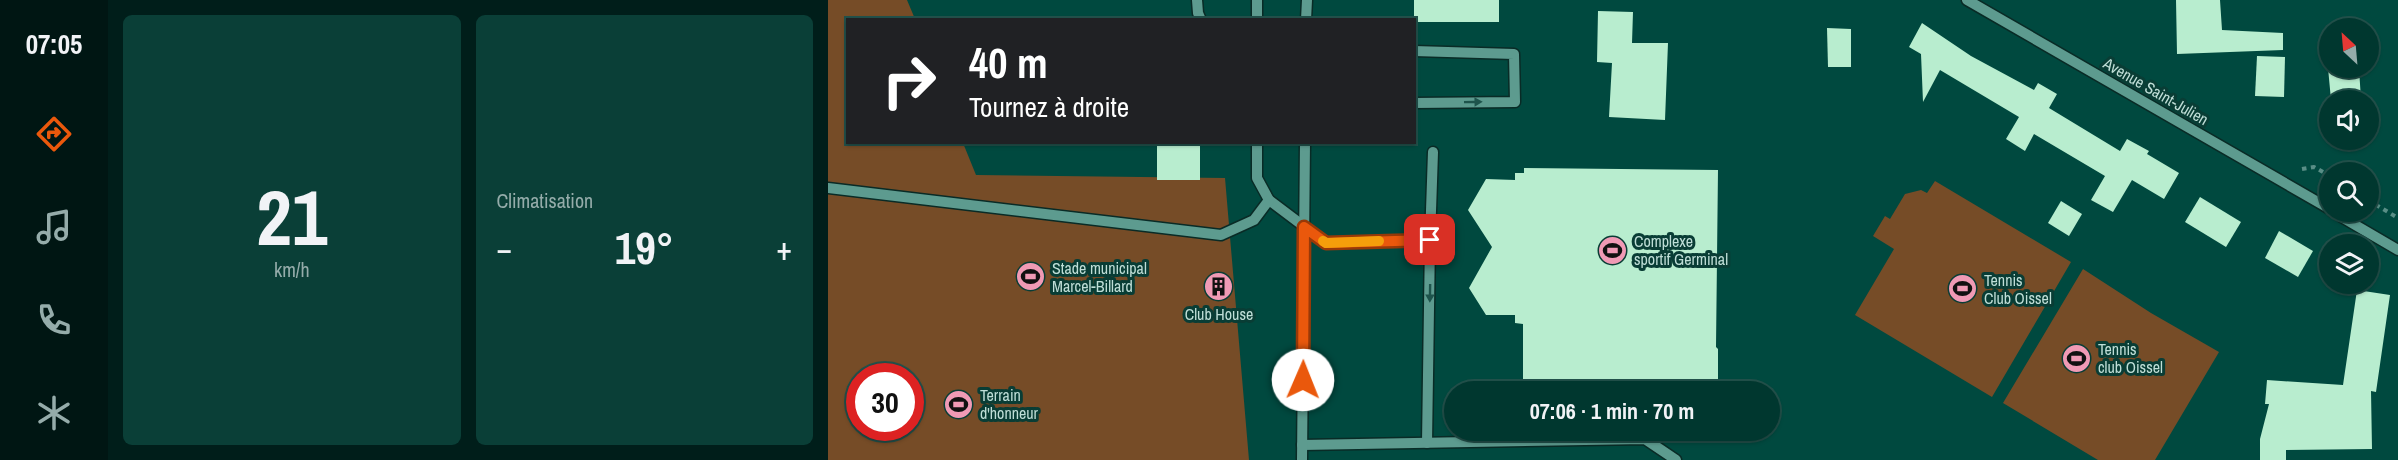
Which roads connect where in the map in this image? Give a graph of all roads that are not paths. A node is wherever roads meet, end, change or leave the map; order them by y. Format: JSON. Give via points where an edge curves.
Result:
{"nodes":[{"id":1,"x":1197,"y":0,"type":"edge"},
{"id":2,"x":1257,"y":0,"type":"edge"},
{"id":3,"x":1307,"y":0,"type":"edge"},
{"id":4,"x":1967,"y":0,"type":"edge"},
{"id":5,"x":1200,"y":18,"type":"edge"},
{"id":6,"x":1257,"y":18,"type":"edge"},
{"id":7,"x":1306,"y":18,"type":"edge"},
{"id":8,"x":1416,"y":51,"type":"edge"},
{"id":9,"x":1416,"y":103,"type":"edge"},
{"id":10,"x":1257,"y":144,"type":"edge"},
{"id":11,"x":1305,"y":144,"type":"edge"},
{"id":12,"x":1433,"y":152,"type":"dead end"},
{"id":13,"x":828,"y":188,"type":"edge"},
{"id":14,"x":1269,"y":200,"type":"junction"},
{"id":15,"x":2319,"y":203,"type":"edge"},
{"id":16,"x":2350,"y":222,"type":"edge"},
{"id":17,"x":1304,"y":227,"type":"junction"},
{"id":18,"x":1430,"y":240,"type":"junction"},
{"id":19,"x":2398,"y":250,"type":"edge"},
{"id":20,"x":1427,"y":443,"type":"junction"},
{"id":21,"x":1302,"y":445,"type":"junction"},
{"id":22,"x":1302,"y":460,"type":"edge"},
{"id":23,"x":1676,"y":460,"type":"edge"}],
"edges":[{"from":1,"to":5,"type":"street"},
{"from":2,"to":6,"type":"street"},
{"from":3,"to":7,"type":"street"},
{"from":4,"to":15,"type":"street","name":"Avenue Saint-Julien"},
{"from":9,"to":8,"type":"street","one_way":true,"via":[[1515,102],[1514,54]]},
{"from":10,"to":14,"type":"street","via":[[1257,178]]},
{"from":11,"to":17,"type":"street"},
{"from":12,"to":18,"type":"street"},
{"from":13,"to":14,"type":"street","via":[[1221,235],[1254,220]]},
{"from":14,"to":17,"type":"street"},
{"from":16,"to":19,"type":"street"},
{"from":17,"to":18,"type":"street","via":[[1326,243]]},
{"from":17,"to":21,"type":"street"},
{"from":18,"to":20,"type":"street","one_way":true},
{"from":20,"to":21,"type":"street"},
{"from":20,"to":23,"type":"street","via":[[1645,439]]},
{"from":21,"to":22,"type":"street"}]}
